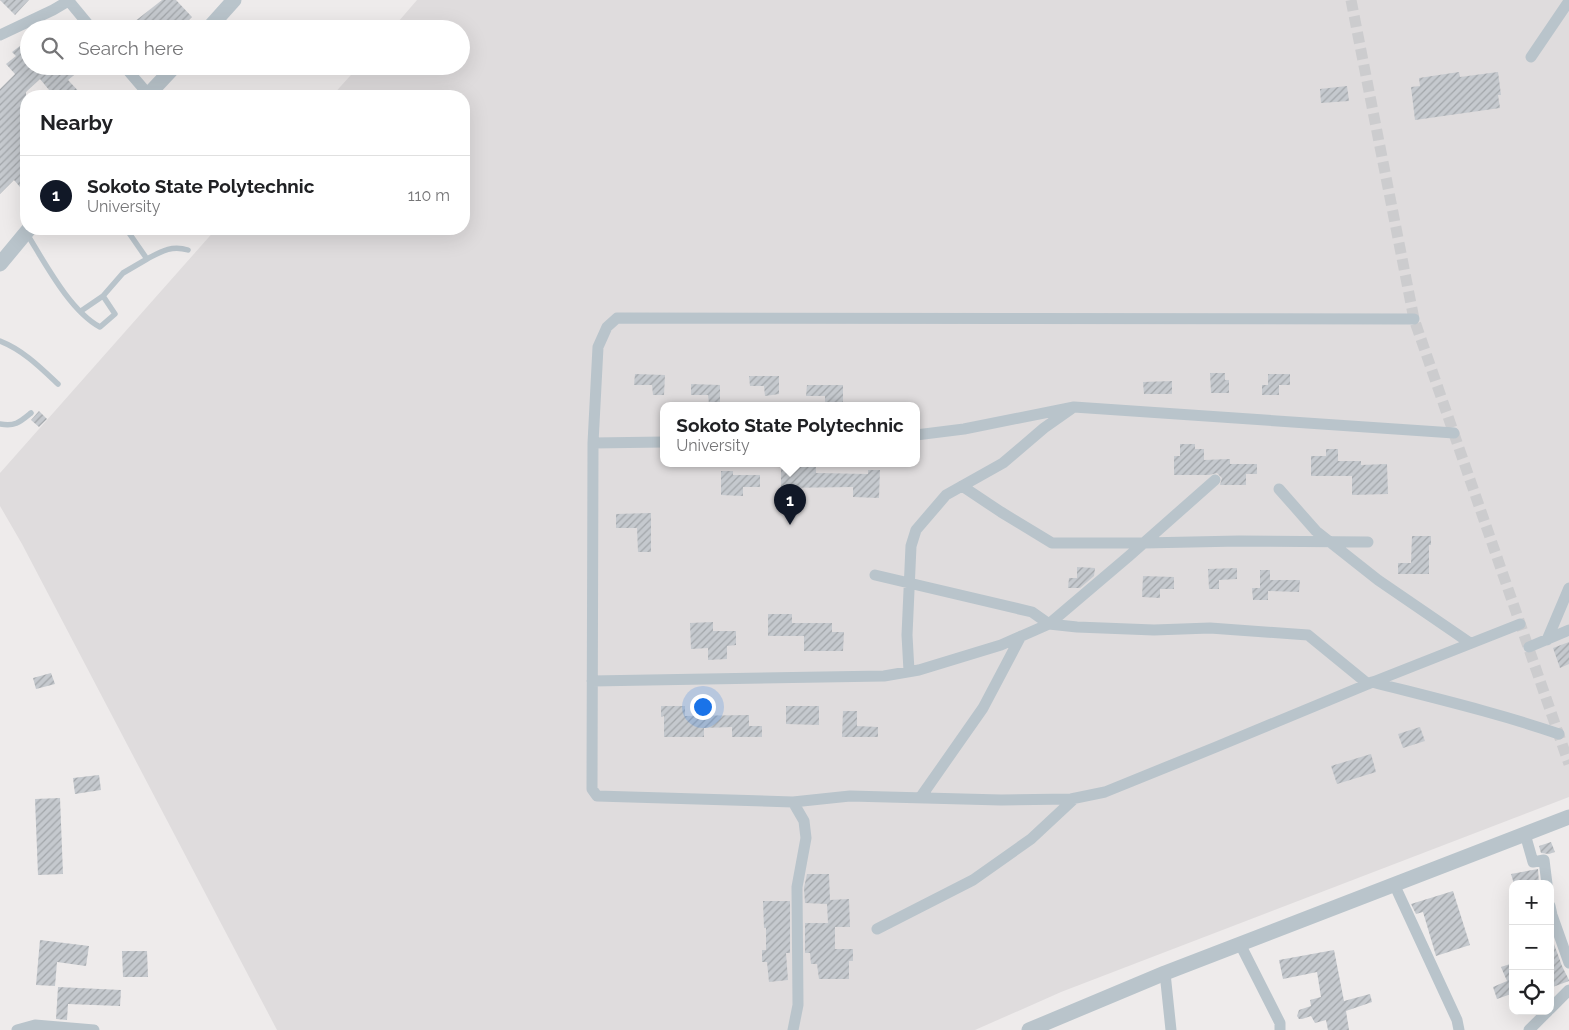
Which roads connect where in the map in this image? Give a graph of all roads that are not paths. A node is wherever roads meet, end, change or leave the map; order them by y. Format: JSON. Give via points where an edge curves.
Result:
{"nodes":[{"id":1,"x":69,"y":0,"type":"edge"},
{"id":2,"x":234,"y":0,"type":"edge"},
{"id":3,"x":1569,"y":1,"type":"edge"},
{"id":4,"x":31,"y":20,"type":"edge"},
{"id":5,"x":85,"y":20,"type":"edge"},
{"id":6,"x":216,"y":20,"type":"edge"},
{"id":7,"x":20,"y":25,"type":"edge"},
{"id":8,"x":0,"y":34,"type":"edge"},
{"id":9,"x":1531,"y":57,"type":"dead end"},
{"id":10,"x":132,"y":75,"type":"edge"},
{"id":11,"x":167,"y":75,"type":"edge"},
{"id":12,"x":145,"y":90,"type":"edge"},
{"id":13,"x":153,"y":90,"type":"edge"},
{"id":14,"x":23,"y":235,"type":"edge"},
{"id":15,"x":30,"y":235,"type":"edge"},
{"id":16,"x":130,"y":235,"type":"edge"},
{"id":17,"x":188,"y":250,"type":"dead end"},
{"id":18,"x":147,"y":259,"type":"junction"},
{"id":19,"x":0,"y":264,"type":"edge"},
{"id":20,"x":103,"y":296,"type":"junction"},
{"id":21,"x":81,"y":311,"type":"junction"},
{"id":22,"x":1414,"y":319,"type":"dead end"},
{"id":23,"x":0,"y":341,"type":"edge"},
{"id":24,"x":58,"y":384,"type":"dead end"},
{"id":25,"x":1074,"y":407,"type":"junction"},
{"id":26,"x":31,"y":413,"type":"dead end"},
{"id":27,"x":0,"y":424,"type":"edge"},
{"id":28,"x":1454,"y":433,"type":"dead end"},
{"id":29,"x":920,"y":435,"type":"edge"},
{"id":30,"x":660,"y":442,"type":"edge"},
{"id":31,"x":593,"y":443,"type":"junction"},
{"id":32,"x":1215,"y":480,"type":"dead end"},
{"id":33,"x":962,"y":486,"type":"junction"},
{"id":34,"x":1278,"y":489,"type":"dead end"},
{"id":35,"x":1329,"y":542,"type":"junction"},
{"id":36,"x":1368,"y":542,"type":"dead end"},
{"id":37,"x":1144,"y":543,"type":"junction"},
{"id":38,"x":875,"y":575,"type":"dead end"},
{"id":39,"x":910,"y":583,"type":"junction"},
{"id":40,"x":1569,"y":588,"type":"edge"},
{"id":41,"x":1048,"y":624,"type":"junction"},
{"id":42,"x":1520,"y":624,"type":"dead end"},
{"id":43,"x":1569,"y":630,"type":"edge"},
{"id":44,"x":1021,"y":636,"type":"junction"},
{"id":45,"x":1547,"y":640,"type":"junction"},
{"id":46,"x":1470,"y":643,"type":"junction"},
{"id":47,"x":1529,"y":648,"type":"dead end"},
{"id":48,"x":909,"y":671,"type":"junction"},
{"id":49,"x":592,"y":681,"type":"junction"},
{"id":50,"x":1370,"y":683,"type":"junction"},
{"id":51,"x":1559,"y":734,"type":"dead end"},
{"id":52,"x":920,"y":798,"type":"junction"},
{"id":53,"x":1075,"y":798,"type":"junction"},
{"id":54,"x":793,"y":802,"type":"junction"},
{"id":55,"x":1569,"y":817,"type":"edge"},
{"id":56,"x":1525,"y":834,"type":"junction"},
{"id":57,"x":1546,"y":880,"type":"edge"},
{"id":58,"x":1394,"y":884,"type":"junction"},
{"id":59,"x":1554,"y":921,"type":"edge"},
{"id":60,"x":877,"y":929,"type":"dead end"},
{"id":61,"x":1240,"y":944,"type":"junction"},
{"id":62,"x":1569,"y":963,"type":"edge"},
{"id":63,"x":1165,"y":973,"type":"junction"},
{"id":64,"x":1569,"y":990,"type":"edge"},
{"id":65,"x":1554,"y":1005,"type":"edge"},
{"id":66,"x":1544,"y":1015,"type":"edge"},
{"id":67,"x":17,"y":1030,"type":"edge"},
{"id":68,"x":94,"y":1030,"type":"edge"},
{"id":69,"x":793,"y":1030,"type":"edge"},
{"id":70,"x":1029,"y":1030,"type":"edge"},
{"id":71,"x":1171,"y":1030,"type":"edge"},
{"id":72,"x":1280,"y":1030,"type":"edge"},
{"id":73,"x":1460,"y":1030,"type":"edge"},
{"id":74,"x":1529,"y":1030,"type":"edge"}],
"edges":[{"from":1,"to":4,"type":"street"},
{"from":1,"to":5,"type":"street"},
{"from":2,"to":6,"type":"street"},
{"from":3,"to":9,"type":"street"},
{"from":7,"to":8,"type":"street"},
{"from":10,"to":12,"type":"street"},
{"from":11,"to":13,"type":"street"},
{"from":14,"to":19,"type":"street"},
{"from":15,"to":21,"type":"lane","via":[[50,272]]},
{"from":16,"to":18,"type":"lane"},
{"from":17,"to":18,"type":"lane","via":[[177,247]]},
{"from":18,"to":20,"type":"lane","via":[[123,273]]},
{"from":20,"to":21,"type":"lane"},
{"from":20,"to":21,"type":"lane","via":[[115,314],[100,327]]},
{"from":22,"to":31,"type":"street","via":[[617,318],[607,327],[598,347]]},
{"from":23,"to":24,"type":"lane","via":[[14,346]]},
{"from":25,"to":28,"type":"street"},
{"from":25,"to":29,"type":"street"},
{"from":25,"to":33,"type":"street","via":[[1003,463]]},
{"from":26,"to":27,"type":"lane","via":[[10,426]]},
{"from":30,"to":31,"type":"street"},
{"from":31,"to":49,"type":"street"},
{"from":32,"to":37,"type":"street"},
{"from":33,"to":37,"type":"street","via":[[1052,543]]},
{"from":33,"to":39,"type":"street","via":[[946,495],[916,530],[911,546]]},
{"from":34,"to":35,"type":"street"},
{"from":35,"to":36,"type":"street"},
{"from":35,"to":37,"type":"street"},
{"from":35,"to":46,"type":"street"},
{"from":37,"to":41,"type":"street"},
{"from":38,"to":39,"type":"street"},
{"from":39,"to":41,"type":"street","via":[[1032,612]]},
{"from":39,"to":48,"type":"street"},
{"from":40,"to":45,"type":"street"},
{"from":41,"to":44,"type":"street"},
{"from":41,"to":50,"type":"street","via":[[1154,630],[1210,628],[1308,635]]},
{"from":42,"to":46,"type":"street"},
{"from":43,"to":45,"type":"street"},
{"from":44,"to":48,"type":"street","via":[[1001,645]]},
{"from":44,"to":52,"type":"street","via":[[983,708]]},
{"from":45,"to":47,"type":"street"},
{"from":46,"to":50,"type":"street"},
{"from":48,"to":49,"type":"street","via":[[884,676]]},
{"from":49,"to":54,"type":"street","via":[[592,789],[597,796]]},
{"from":50,"to":51,"type":"street","via":[[1484,711]]},
{"from":50,"to":53,"type":"street","via":[[1105,792]]},
{"from":52,"to":53,"type":"street"},
{"from":52,"to":54,"type":"street","via":[[850,796]]},
{"from":53,"to":60,"type":"street","via":[[1031,839],[973,880]]},
{"from":54,"to":69,"type":"street","via":[[804,821],[806,838],[797,887],[798,1004]]},
{"from":55,"to":56,"type":"street"},
{"from":56,"to":57,"type":"street","via":[[1533,862],[1544,860]]},
{"from":56,"to":58,"type":"street"},
{"from":58,"to":61,"type":"street"},
{"from":58,"to":73,"type":"street"},
{"from":59,"to":62,"type":"street"},
{"from":61,"to":63,"type":"street"},
{"from":61,"to":72,"type":"street","via":[[1280,1023]]},
{"from":63,"to":70,"type":"street"},
{"from":63,"to":71,"type":"street"},
{"from":64,"to":65,"type":"street"},
{"from":66,"to":74,"type":"street"},
{"from":67,"to":68,"type":"street","via":[[35,1025]]}]}
